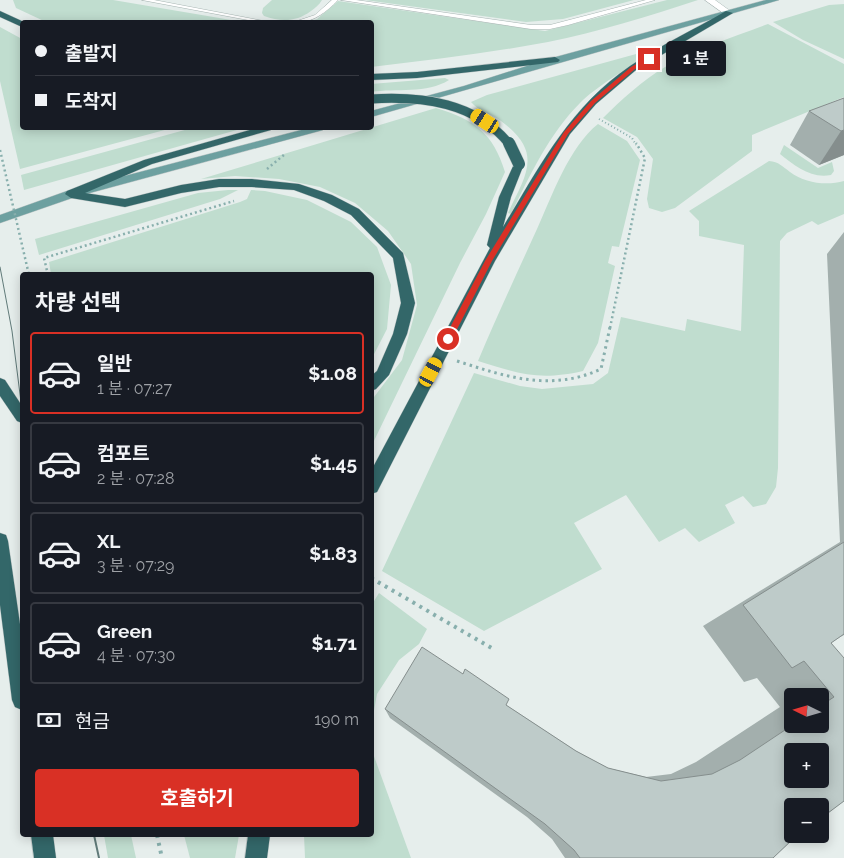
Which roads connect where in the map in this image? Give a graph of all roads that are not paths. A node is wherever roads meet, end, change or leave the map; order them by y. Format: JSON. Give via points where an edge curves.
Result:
{"nodes":[{"id":1,"x":145,"y":0,"type":"edge"},
{"id":2,"x":335,"y":0,"type":"edge"},
{"id":3,"x":344,"y":0,"type":"edge"},
{"id":4,"x":652,"y":0,"type":"edge"},
{"id":5,"x":709,"y":0,"type":"edge"},
{"id":6,"x":775,"y":0,"type":"edge"},
{"id":7,"x":729,"y":13,"type":"junction"},
{"id":8,"x":0,"y":14,"type":"edge"},
{"id":9,"x":255,"y":20,"type":"edge"},
{"id":10,"x":304,"y":20,"type":"edge"},
{"id":11,"x":20,"y":24,"type":"edge"},
{"id":12,"x":555,"y":60,"type":"junction"},
{"id":13,"x":374,"y":77,"type":"edge"},
{"id":14,"x":374,"y":99,"type":"edge"},
{"id":15,"x":374,"y":113,"type":"edge"},
{"id":16,"x":261,"y":130,"type":"edge"},
{"id":17,"x":311,"y":130,"type":"edge"},
{"id":18,"x":71,"y":194,"type":"junction"},
{"id":19,"x":0,"y":219,"type":"edge"},
{"id":20,"x":489,"y":261,"type":"junction"},
{"id":21,"x":374,"y":382,"type":"edge"},
{"id":22,"x":0,"y":384,"type":"edge"},
{"id":23,"x":20,"y":414,"type":"edge"},
{"id":24,"x":374,"y":481,"type":"edge"},
{"id":25,"x":0,"y":541,"type":"edge"},
{"id":26,"x":20,"y":686,"type":"edge"},
{"id":27,"x":42,"y":837,"type":"edge"},
{"id":28,"x":259,"y":837,"type":"edge"},
{"id":29,"x":45,"y":858,"type":"edge"},
{"id":30,"x":256,"y":858,"type":"edge"}],
"edges":[{"from":1,"to":9,"type":"lane"},
{"from":2,"to":10,"type":"lane","via":[[318,16]]},
{"from":3,"to":4,"type":"lane","via":[[550,27]]},
{"from":5,"to":7,"type":"street"},
{"from":6,"to":7,"type":"main road"},
{"from":7,"to":12,"type":"main road"},
{"from":7,"to":20,"type":"highway","via":[[633,68],[593,102],[566,133]]},
{"from":8,"to":11,"type":"highway"},
{"from":12,"to":13,"type":"highway"},
{"from":12,"to":15,"type":"main road"},
{"from":14,"to":20,"type":"highway","bridge":true,"via":[[436,100],[474,114],[506,136],[519,164],[505,197]]},
{"from":16,"to":18,"type":"highway","via":[[148,162]]},
{"from":17,"to":18,"type":"main road"},
{"from":18,"to":19,"type":"main road"},
{"from":18,"to":21,"type":"highway","via":[[124,203],[218,183],[252,183],[295,187],[328,198],[355,212],[399,256],[408,304],[386,367]]},
{"from":20,"to":24,"type":"highway"},
{"from":22,"to":23,"type":"highway"},
{"from":25,"to":26,"type":"highway"},
{"from":27,"to":29,"type":"highway"},
{"from":28,"to":30,"type":"highway"}]}
